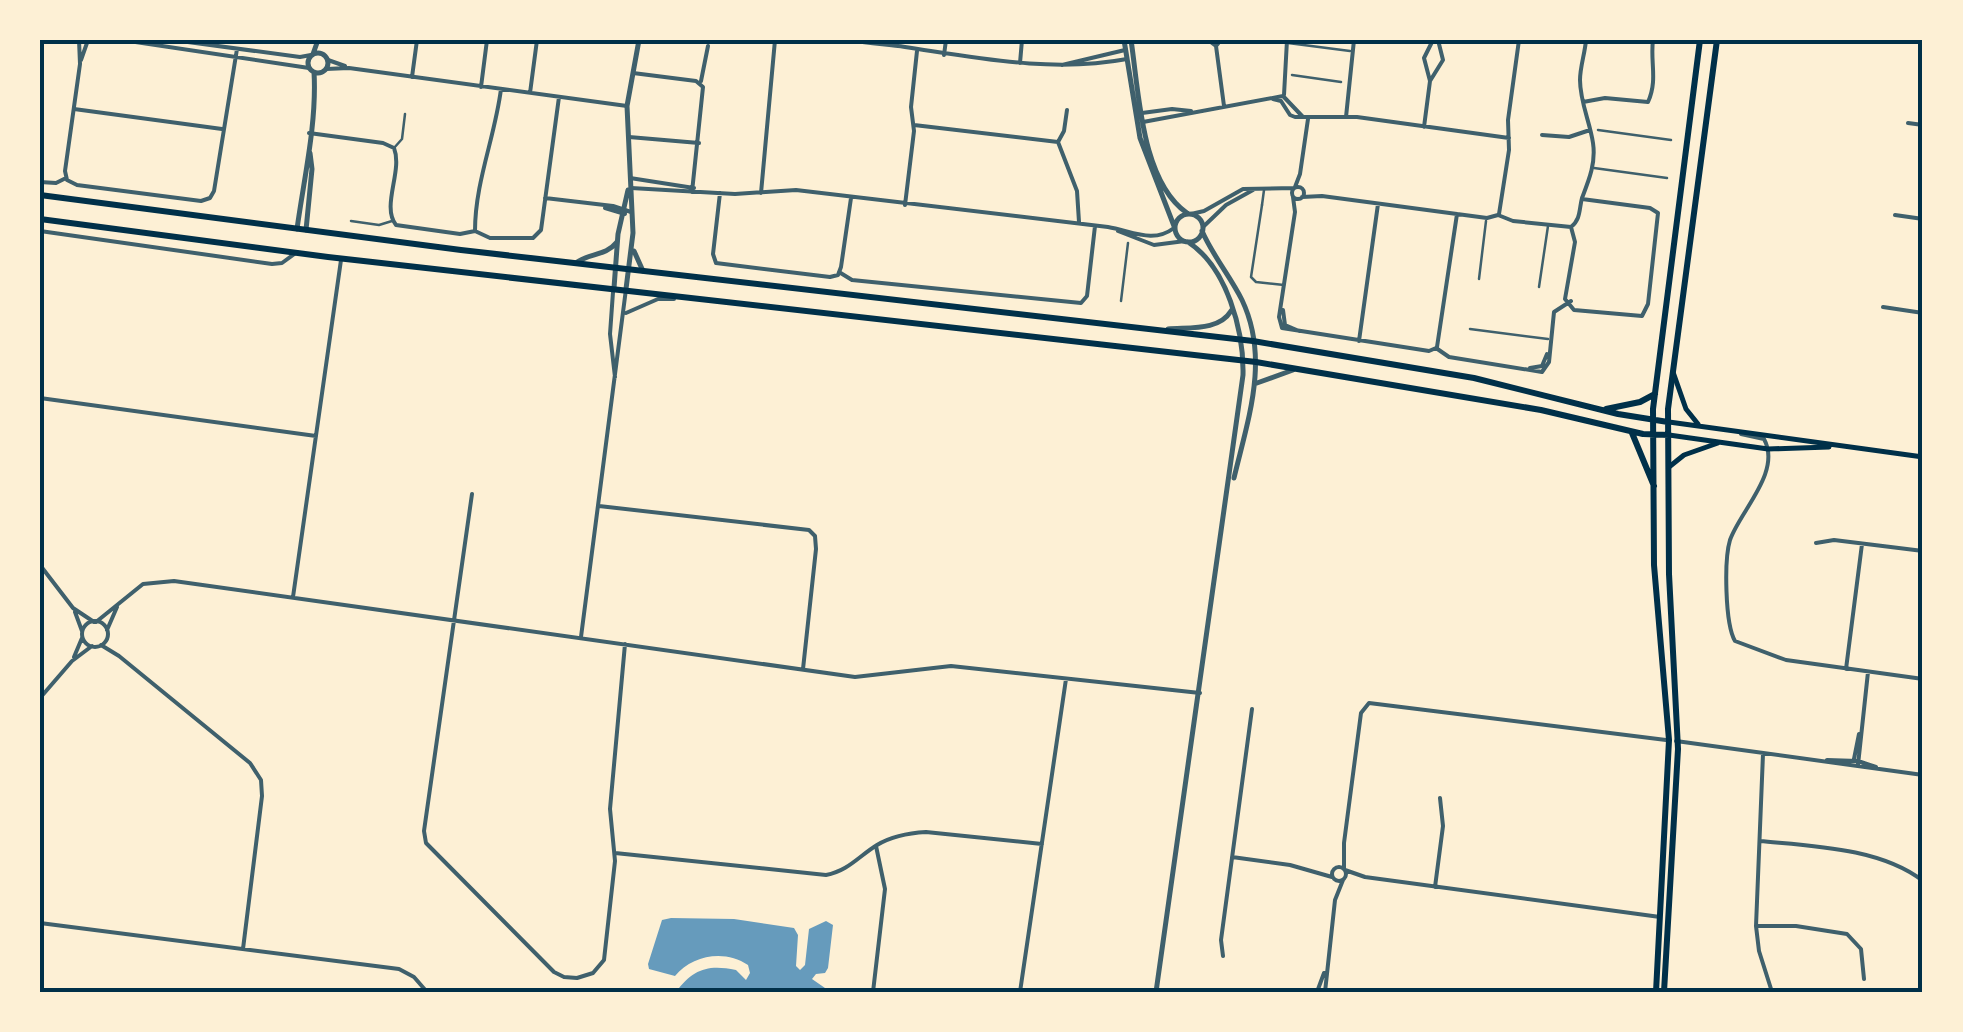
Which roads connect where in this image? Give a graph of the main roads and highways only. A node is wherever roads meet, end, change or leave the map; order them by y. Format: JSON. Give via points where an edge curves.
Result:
{"nodes":[{"id":1,"x":1700,"y":40,"type":"edge"},
{"id":2,"x":1717,"y":40,"type":"edge"},
{"id":3,"x":40,"y":195,"type":"edge"},
{"id":4,"x":40,"y":219,"type":"edge"},
{"id":5,"x":1672,"y":368,"type":"junction"},
{"id":6,"x":1654,"y":394,"type":"junction"},
{"id":7,"x":1600,"y":410,"type":"junction"},
{"id":8,"x":1653,"y":421,"type":"junction"},
{"id":9,"x":1668,"y":422,"type":"junction"},
{"id":10,"x":1701,"y":426,"type":"junction"},
{"id":11,"x":1632,"y":432,"type":"junction"},
{"id":12,"x":1654,"y":435,"type":"junction"},
{"id":13,"x":1669,"y":436,"type":"junction"},
{"id":14,"x":1721,"y":442,"type":"junction"},
{"id":15,"x":1842,"y":447,"type":"junction"},
{"id":16,"x":1923,"y":457,"type":"edge"},
{"id":17,"x":1669,"y":468,"type":"junction"},
{"id":18,"x":1655,"y":489,"type":"junction"},
{"id":19,"x":1673,"y":741,"type":"junction"},
{"id":20,"x":1656,"y":992,"type":"edge"},
{"id":21,"x":1664,"y":992,"type":"edge"}],
"edges":[{"from":1,"to":6,"type":"main road"},
{"from":2,"to":5,"type":"main road"},
{"from":3,"to":7,"type":"main road","via":[[1240,339],[1474,378]]},
{"from":4,"to":11,"type":"main road","via":[[1243,360]]},
{"from":5,"to":9,"type":"main road"},
{"from":5,"to":10,"type":"main road","via":[[1686,409]]},
{"from":6,"to":7,"type":"main road"},
{"from":6,"to":8,"type":"main road"},
{"from":7,"to":8,"type":"main road"},
{"from":8,"to":9,"type":"main road"},
{"from":8,"to":12,"type":"main road"},
{"from":9,"to":10,"type":"main road"},
{"from":9,"to":13,"type":"main road"},
{"from":10,"to":15,"type":"main road"},
{"from":11,"to":12,"type":"main road"},
{"from":11,"to":18,"type":"main road"},
{"from":12,"to":13,"type":"main road"},
{"from":12,"to":18,"type":"main road"},
{"from":13,"to":14,"type":"main road"},
{"from":13,"to":17,"type":"main road"},
{"from":14,"to":15,"type":"main road"},
{"from":14,"to":17,"type":"main road","via":[[1678,457]]},
{"from":15,"to":16,"type":"main road"},
{"from":17,"to":19,"type":"main road"},
{"from":18,"to":19,"type":"main road","via":[[1654,565]]},
{"from":19,"to":20,"type":"main road"},
{"from":19,"to":21,"type":"main road"}]}
